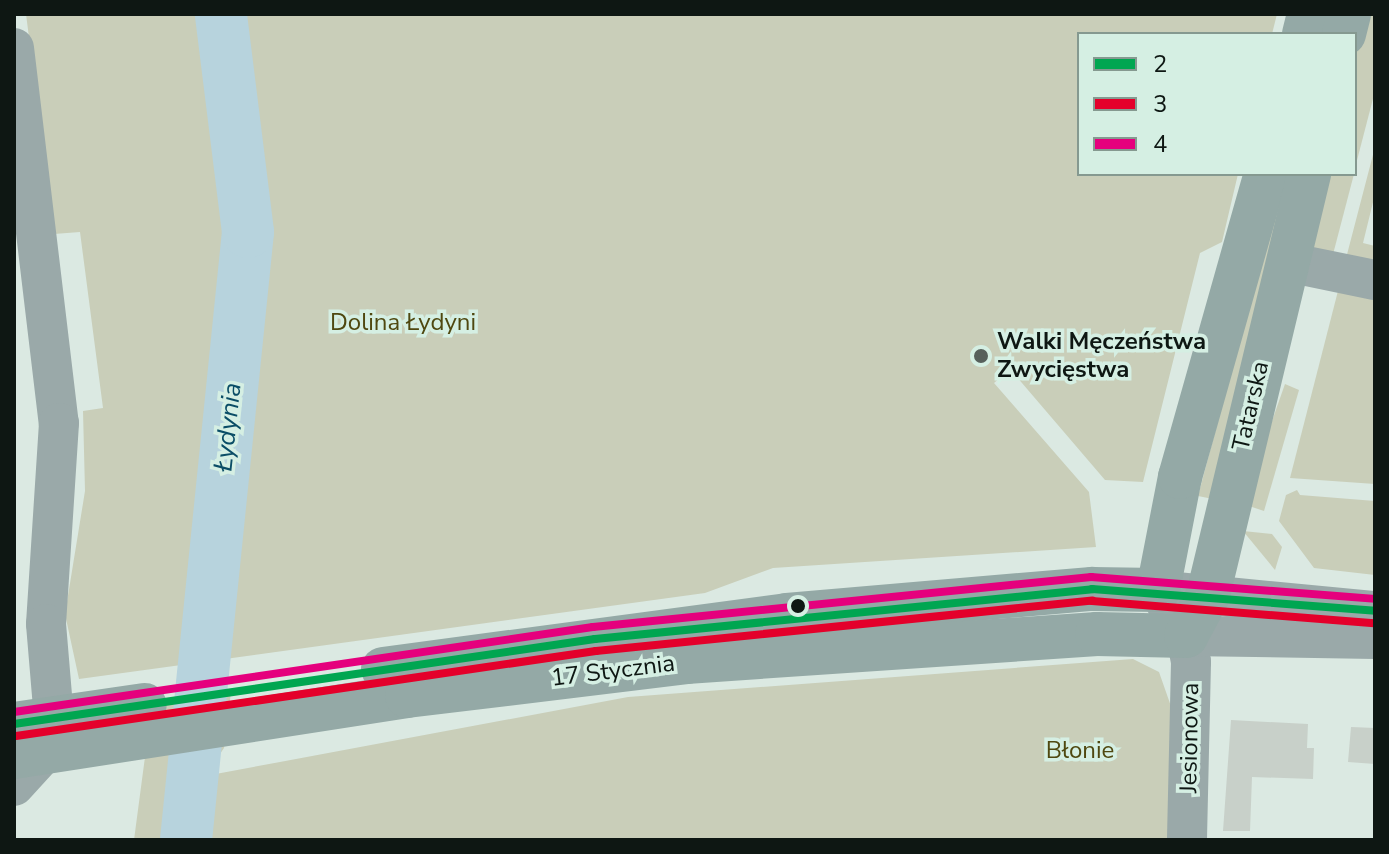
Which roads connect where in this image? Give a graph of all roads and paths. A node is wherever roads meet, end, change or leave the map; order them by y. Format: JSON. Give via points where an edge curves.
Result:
{"nodes":[{"id":1,"x":16,"y":68,"type":"edge"},
{"id":2,"x":1265,"y":176,"type":"edge"},
{"id":3,"x":1308,"y":176,"type":"edge"},
{"id":4,"x":1287,"y":262,"type":"junction"},
{"id":5,"x":1375,"y":280,"type":"edge"},
{"id":6,"x":1158,"y":590,"type":"junction"},
{"id":7,"x":1208,"y":595,"type":"junction"},
{"id":8,"x":1375,"y":611,"type":"edge"},
{"id":9,"x":1186,"y":636,"type":"junction"},
{"id":10,"x":1375,"y":639,"type":"edge"},
{"id":11,"x":265,"y":702,"type":"junction"},
{"id":12,"x":32,"y":738,"type":"edge"},
{"id":13,"x":14,"y":786,"type":"edge"},
{"id":14,"x":1187,"y":840,"type":"edge"}],
"edges":[{"from":1,"to":12,"type":"street","via":[[59,423],[46,624]]},
{"from":2,"to":6,"type":"main road","name":"Tatarska","via":[[1180,477]]},
{"from":3,"to":4,"type":"main road","name":"Tatarska"},
{"from":4,"to":5,"type":"street"},
{"from":4,"to":7,"type":"main road","name":"Tatarska"},
{"from":6,"to":7,"type":"street","name":"17 Stycznia"},
{"from":6,"to":9,"type":"street"},
{"from":6,"to":11,"type":"main road","name":"17 Stycznia","via":[[1092,589],[787,615]]},
{"from":7,"to":8,"type":"street","name":"17 Stycznia"},
{"from":7,"to":9,"type":"main road","name":"Tatarska"},
{"from":9,"to":10,"type":"street","name":"17 Stycznia"},
{"from":9,"to":11,"type":"main road","name":"17 Stycznia","via":[[1097,634],[686,662]]},
{"from":9,"to":14,"type":"street","name":"Jesionowa","via":[[1192,691]]},
{"from":11,"to":12,"type":"main road","name":"17 Stycznia"},
{"from":12,"to":13,"type":"street"}]}
